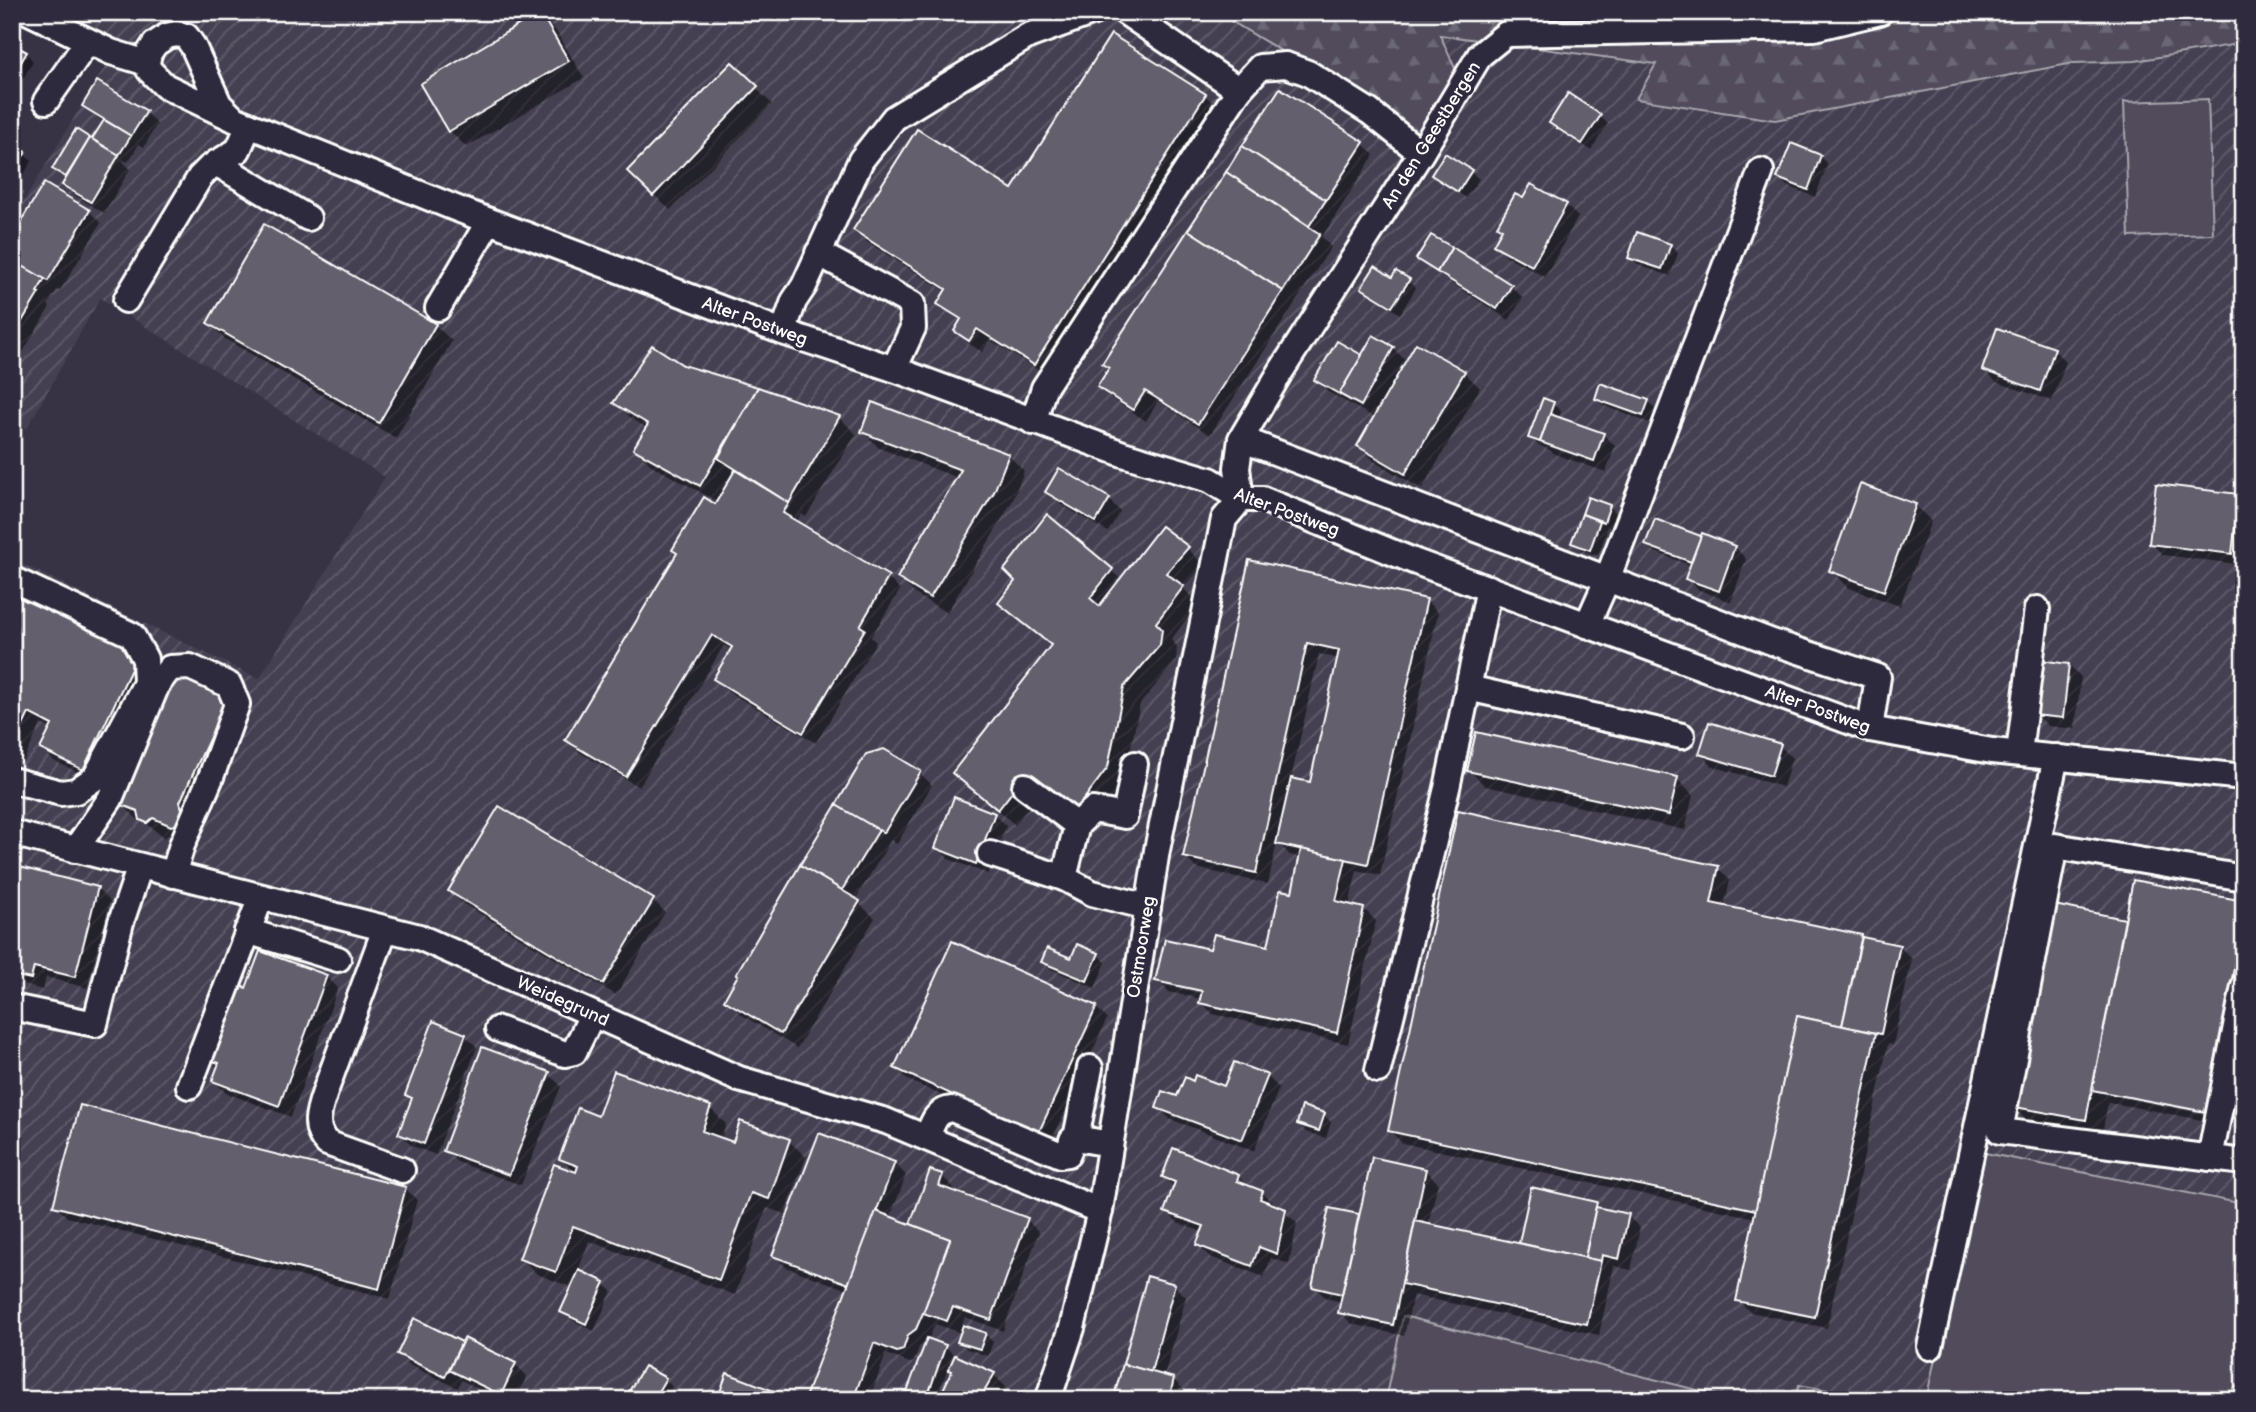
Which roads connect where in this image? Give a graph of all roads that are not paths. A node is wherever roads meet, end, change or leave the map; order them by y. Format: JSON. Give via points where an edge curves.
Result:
{"nodes":[{"id":1,"x":29,"y":12,"type":"edge"},
{"id":2,"x":1094,"y":12,"type":"edge"},
{"id":3,"x":1125,"y":12,"type":"edge"},
{"id":4,"x":1880,"y":12,"type":"edge"},
{"id":5,"x":88,"y":41,"type":"junction"},
{"id":6,"x":147,"y":63,"type":"junction"},
{"id":7,"x":1239,"y":90,"type":"junction"},
{"id":8,"x":46,"y":102,"type":"dead end"},
{"id":9,"x":242,"y":122,"type":"junction"},
{"id":10,"x":1421,"y":153,"type":"junction"},
{"id":11,"x":216,"y":163,"type":"junction"},
{"id":12,"x":1761,"y":171,"type":"dead end"},
{"id":13,"x":308,"y":218,"type":"dead end"},
{"id":14,"x":489,"y":221,"type":"junction"},
{"id":15,"x":818,"y":253,"type":"junction"},
{"id":16,"x":126,"y":300,"type":"dead end"},
{"id":17,"x":438,"y":308,"type":"dead end"},
{"id":18,"x":783,"y":332,"type":"junction"},
{"id":19,"x":894,"y":369,"type":"junction"},
{"id":20,"x":1033,"y":422,"type":"junction"},
{"id":21,"x":1241,"y":439,"type":"junction"},
{"id":22,"x":1241,"y":499,"type":"junction"},
{"id":23,"x":12,"y":579,"type":"edge"},
{"id":24,"x":1607,"y":580,"type":"junction"},
{"id":25,"x":1489,"y":588,"type":"junction"},
{"id":26,"x":2037,"y":609,"type":"dead end"},
{"id":27,"x":1587,"y":625,"type":"junction"},
{"id":28,"x":1468,"y":688,"type":"junction"},
{"id":29,"x":1870,"y":729,"type":"junction"},
{"id":30,"x":1682,"y":736,"type":"dead end"},
{"id":31,"x":2019,"y":753,"type":"junction"},
{"id":32,"x":2056,"y":757,"type":"junction"},
{"id":33,"x":1135,"y":764,"type":"dead end"},
{"id":34,"x":2244,"y":777,"type":"edge"},
{"id":35,"x":12,"y":780,"type":"edge"},
{"id":36,"x":1025,"y":786,"type":"dead end"},
{"id":37,"x":1125,"y":816,"type":"junction"},
{"id":38,"x":1077,"y":824,"type":"junction"},
{"id":39,"x":1162,"y":824,"type":"junction"},
{"id":40,"x":12,"y":834,"type":"edge"},
{"id":41,"x":75,"y":850,"type":"junction"},
{"id":42,"x":990,"y":854,"type":"dead end"},
{"id":43,"x":140,"y":866,"type":"junction"},
{"id":44,"x":173,"y":875,"type":"junction"},
{"id":45,"x":1064,"y":878,"type":"junction"},
{"id":46,"x":2244,"y":878,"type":"edge"},
{"id":47,"x":261,"y":897,"type":"junction"},
{"id":48,"x":1147,"y":906,"type":"junction"},
{"id":49,"x":385,"y":929,"type":"junction"},
{"id":50,"x":247,"y":931,"type":"junction"},
{"id":51,"x":338,"y":959,"type":"dead end"},
{"id":52,"x":2244,"y":986,"type":"edge"},
{"id":53,"x":12,"y":1007,"type":"edge"},
{"id":54,"x":592,"y":1014,"type":"junction"},
{"id":55,"x":498,"y":1029,"type":"dead end"},
{"id":56,"x":1090,"y":1068,"type":"dead end"},
{"id":57,"x":1378,"y":1070,"type":"dead end"},
{"id":58,"x":189,"y":1086,"type":"dead end"},
{"id":59,"x":1076,"y":1138,"type":"junction"},
{"id":60,"x":927,"y":1139,"type":"junction"},
{"id":61,"x":1110,"y":1144,"type":"junction"},
{"id":62,"x":2210,"y":1158,"type":"junction"},
{"id":63,"x":2244,"y":1162,"type":"edge"},
{"id":64,"x":402,"y":1170,"type":"dead end"},
{"id":65,"x":1100,"y":1211,"type":"junction"},
{"id":66,"x":1930,"y":1347,"type":"dead end"},
{"id":67,"x":1048,"y":1400,"type":"edge"}],
"edges":[{"from":1,"to":5,"type":"street"},
{"from":2,"to":15,"type":"street","via":[[1028,36],[894,118],[861,160]]},
{"from":3,"to":7,"type":"street"},
{"from":4,"to":10,"type":"street","name":"An den Geestbergen","via":[[1814,28],[1506,34],[1480,55]]},
{"from":5,"to":6,"type":"street"},
{"from":5,"to":8,"type":"street"},
{"from":6,"to":9,"type":"street","name":"Alter Postweg","via":[[165,86]]},
{"from":6,"to":9,"type":"street","via":[[161,40],[176,34],[186,36],[219,104]]},
{"from":7,"to":10,"type":"street","via":[[1260,66],[1286,65],[1308,73],[1370,112]]},
{"from":7,"to":20,"type":"street","via":[[1044,387]]},
{"from":9,"to":11,"type":"street","via":[[238,150]]},
{"from":9,"to":14,"type":"street","name":"Alter Postweg"},
{"from":10,"to":21,"type":"street","name":"An den Geestbergen"},
{"from":11,"to":13,"type":"street"},
{"from":11,"to":16,"type":"street","via":[[200,177]]},
{"from":12,"to":24,"type":"street"},
{"from":14,"to":17,"type":"street"},
{"from":14,"to":18,"type":"street","name":"Alter Postweg"},
{"from":15,"to":18,"type":"street"},
{"from":15,"to":19,"type":"street","via":[[912,304],[913,328]]},
{"from":18,"to":19,"type":"street","name":"Alter Postweg"},
{"from":19,"to":20,"type":"street","name":"Alter Postweg"},
{"from":20,"to":22,"type":"street","name":"Alter Postweg","via":[[1210,480]]},
{"from":21,"to":22,"type":"street","name":"An den Geestbergen","via":[[1237,468]]},
{"from":21,"to":24,"type":"street"},
{"from":22,"to":25,"type":"street","name":"Alter Postweg","via":[[1262,499]]},
{"from":22,"to":39,"type":"street","name":"Ostmoorweg","via":[[1224,519]]},
{"from":23,"to":35,"type":"street","via":[[132,635],[145,659],[146,683],[96,778],[76,791],[61,793]]},
{"from":24,"to":27,"type":"street"},
{"from":24,"to":29,"type":"street","via":[[1878,677]]},
{"from":25,"to":27,"type":"street","name":"Alter Postweg"},
{"from":25,"to":28,"type":"street"},
{"from":26,"to":31,"type":"street"},
{"from":27,"to":29,"type":"street","name":"Alter Postweg"},
{"from":28,"to":30,"type":"street"},
{"from":28,"to":57,"type":"street"},
{"from":29,"to":31,"type":"street","name":"Alter Postweg"},
{"from":31,"to":32,"type":"street","name":"Alter Postweg"},
{"from":32,"to":34,"type":"street","name":"Alter Postweg"},
{"from":32,"to":66,"type":"street"},
{"from":33,"to":37,"type":"street"},
{"from":36,"to":38,"type":"street"},
{"from":37,"to":38,"type":"street","via":[[1093,810]]},
{"from":37,"to":39,"type":"street"},
{"from":38,"to":45,"type":"street"},
{"from":39,"to":48,"type":"street","name":"Ostmoorweg"},
{"from":40,"to":41,"type":"street","name":"Weidegrund"},
{"from":41,"to":43,"type":"street","name":"Weidegrund"},
{"from":41,"to":44,"type":"street","via":[[110,799],[157,685],[170,668],[190,667],[229,685],[237,704]]},
{"from":42,"to":45,"type":"street"},
{"from":43,"to":44,"type":"street","name":"Weidegrund"},
{"from":43,"to":53,"type":"street","via":[[95,1024]]},
{"from":44,"to":47,"type":"street","name":"Weidegrund"},
{"from":45,"to":48,"type":"street","via":[[1092,893]]},
{"from":46,"to":62,"type":"street","via":[[2055,846],[2000,1131]]},
{"from":47,"to":49,"type":"street","name":"Weidegrund"},
{"from":47,"to":50,"type":"street"},
{"from":48,"to":61,"type":"street","name":"Ostmoorweg"},
{"from":49,"to":54,"type":"street","name":"Weidegrund","via":[[419,937]]},
{"from":49,"to":64,"type":"street","via":[[326,1088],[318,1128],[327,1143]]},
{"from":50,"to":51,"type":"street"},
{"from":50,"to":58,"type":"street"},
{"from":52,"to":62,"type":"street"},
{"from":54,"to":55,"type":"street","via":[[574,1052],[565,1054]]},
{"from":54,"to":60,"type":"street","name":"Weidegrund","via":[[739,1079],[886,1121]]},
{"from":56,"to":59,"type":"street"},
{"from":59,"to":60,"type":"street","via":[[1068,1154],[1061,1155],[946,1110],[936,1115]]},
{"from":59,"to":61,"type":"street"},
{"from":60,"to":65,"type":"street","name":"Weidegrund"},
{"from":61,"to":65,"type":"street","name":"Ostmoorweg"},
{"from":62,"to":63,"type":"street"},
{"from":65,"to":67,"type":"street","name":"Ostmoorweg","via":[[1072,1328]]}]}
